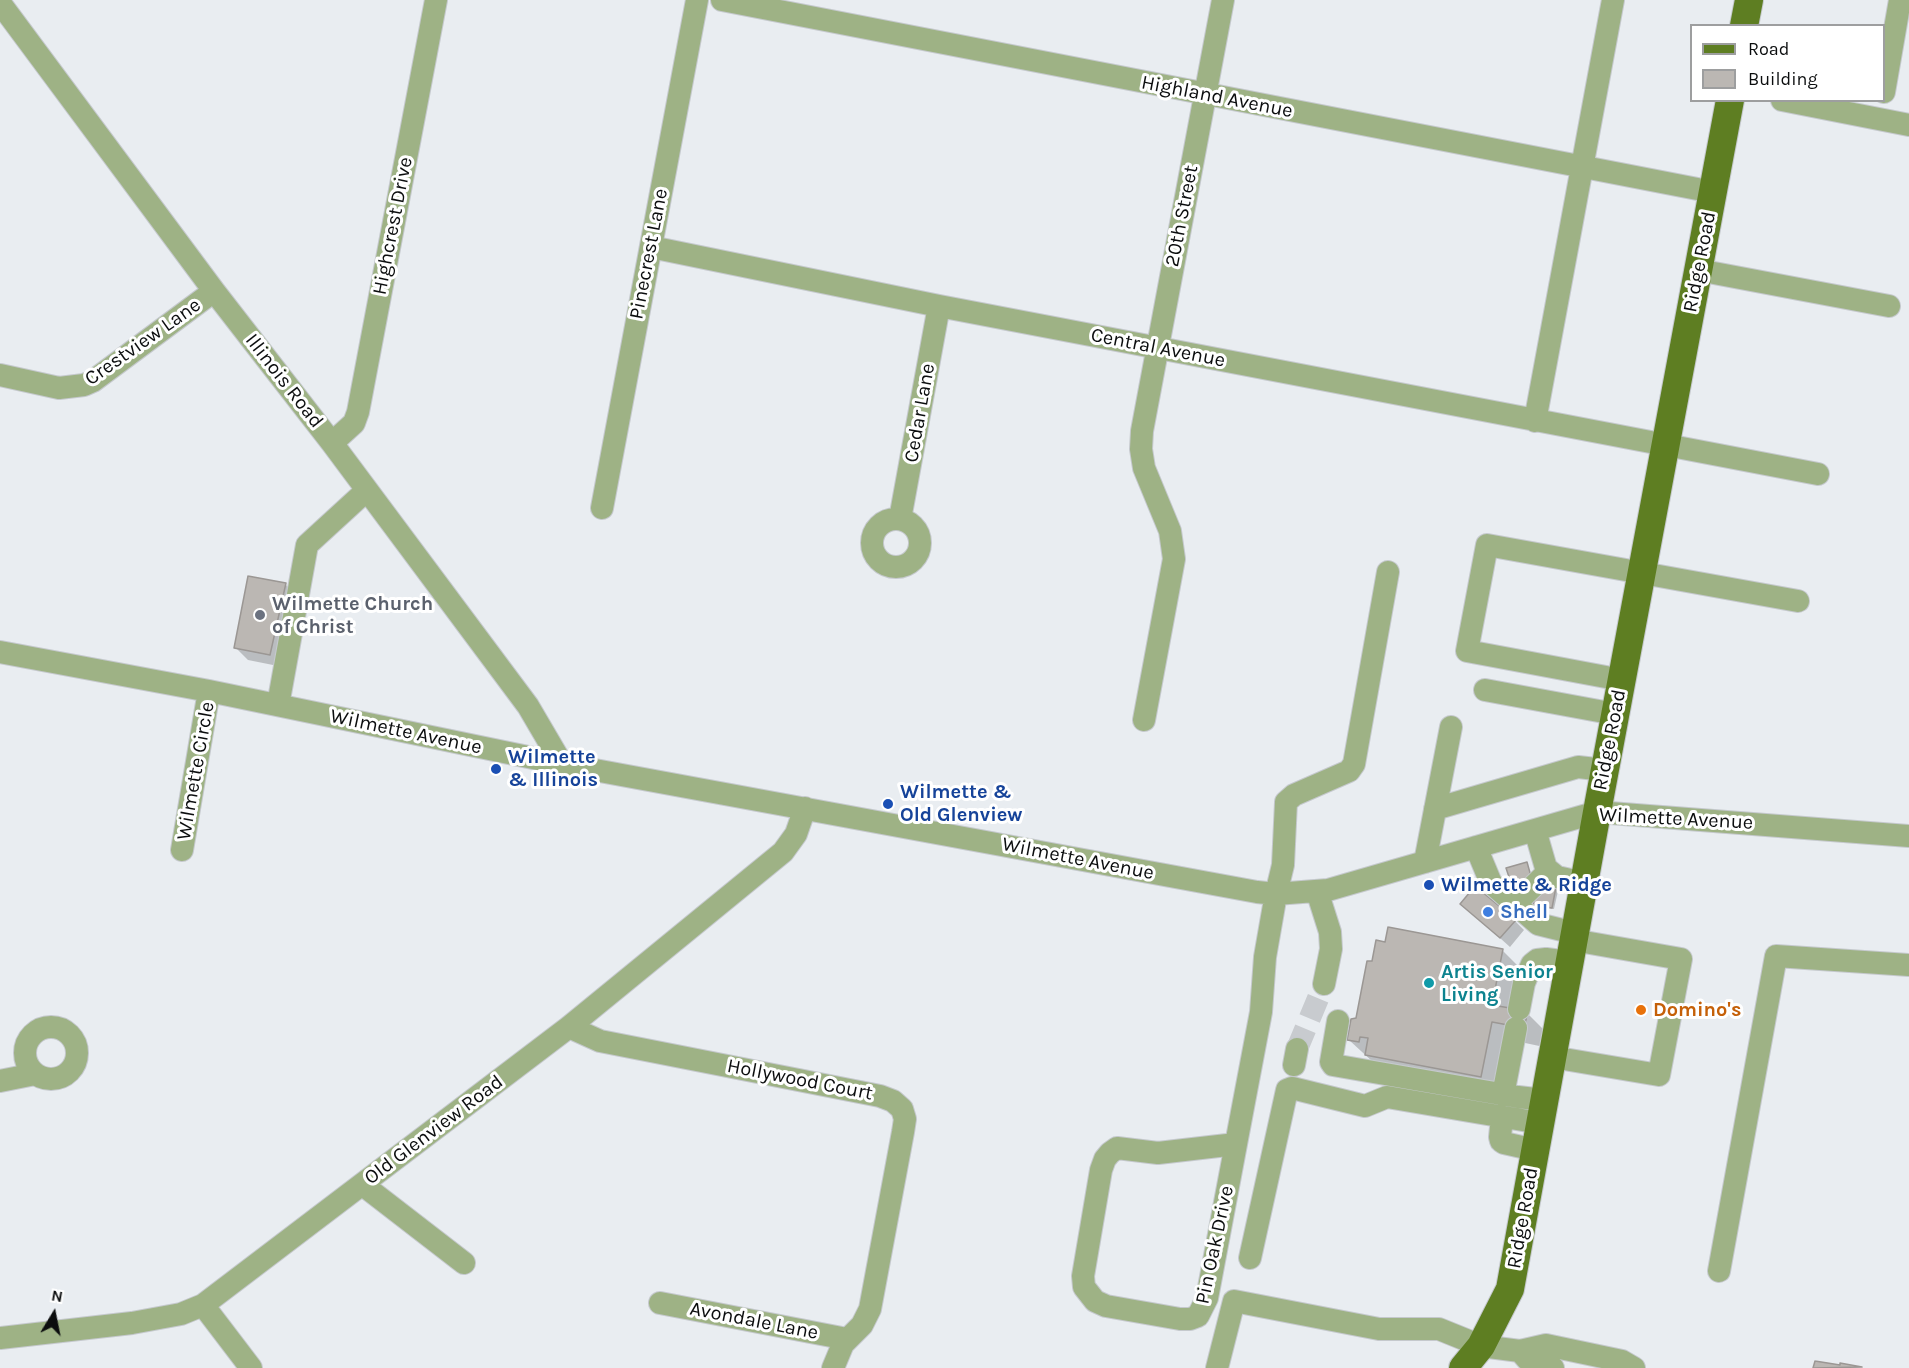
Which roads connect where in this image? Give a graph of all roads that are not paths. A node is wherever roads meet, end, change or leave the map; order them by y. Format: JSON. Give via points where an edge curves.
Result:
{"nodes":[{"id":1,"x":436,"y":0,"type":"edge"},
{"id":2,"x":697,"y":0,"type":"edge"},
{"id":3,"x":722,"y":0,"type":"edge"},
{"id":4,"x":1223,"y":0,"type":"edge"},
{"id":5,"x":1613,"y":0,"type":"edge"},
{"id":6,"x":1749,"y":0,"type":"edge"},
{"id":7,"x":1900,"y":0,"type":"edge"},
{"id":8,"x":0,"y":3,"type":"edge"},
{"id":9,"x":1744,"y":24,"type":"edge"},
{"id":10,"x":1885,"y":86,"type":"edge"},
{"id":11,"x":1205,"y":95,"type":"junction"},
{"id":12,"x":1730,"y":102,"type":"edge"},
{"id":13,"x":1802,"y":102,"type":"edge"},
{"id":14,"x":1880,"y":110,"type":"edge"},
{"id":15,"x":1909,"y":125,"type":"edge"},
{"id":16,"x":1582,"y":167,"type":"junction"},
{"id":17,"x":1713,"y":192,"type":"junction"},
{"id":18,"x":651,"y":247,"type":"junction"},
{"id":19,"x":1698,"y":270,"type":"junction"},
{"id":20,"x":214,"y":291,"type":"junction"},
{"id":21,"x":939,"y":306,"type":"junction"},
{"id":22,"x":1889,"y":306,"type":"dead end"},
{"id":23,"x":1158,"y":348,"type":"junction"},
{"id":24,"x":0,"y":375,"type":"edge"},
{"id":25,"x":1535,"y":421,"type":"junction"},
{"id":26,"x":332,"y":443,"type":"junction"},
{"id":27,"x":1666,"y":446,"type":"junction"},
{"id":28,"x":1818,"y":474,"type":"dead end"},
{"id":29,"x":367,"y":490,"type":"junction"},
{"id":30,"x":602,"y":508,"type":"dead end"},
{"id":31,"x":900,"y":519,"type":"dead end"},
{"id":32,"x":1388,"y":572,"type":"dead end"},
{"id":33,"x":1642,"y":574,"type":"junction"},
{"id":34,"x":1798,"y":601,"type":"dead end"},
{"id":35,"x":0,"y":652,"type":"edge"},
{"id":36,"x":1622,"y":680,"type":"junction"},
{"id":37,"x":1485,"y":690,"type":"dead end"},
{"id":38,"x":209,"y":692,"type":"junction"},
{"id":39,"x":279,"y":705,"type":"junction"},
{"id":40,"x":1615,"y":714,"type":"junction"},
{"id":41,"x":1144,"y":720,"type":"dead end"},
{"id":42,"x":1451,"y":727,"type":"dead end"},
{"id":43,"x":562,"y":764,"type":"junction"},
{"id":44,"x":1605,"y":770,"type":"junction"},
{"id":45,"x":805,"y":808,"type":"junction"},
{"id":46,"x":1435,"y":809,"type":"junction"},
{"id":47,"x":1597,"y":812,"type":"junction"},
{"id":48,"x":1534,"y":830,"type":"junction"},
{"id":49,"x":1909,"y":836,"type":"edge"},
{"id":50,"x":1476,"y":847,"type":"junction"},
{"id":51,"x":182,"y":850,"type":"dead end"},
{"id":52,"x":1425,"y":862,"type":"junction"},
{"id":53,"x":1549,"y":871,"type":"junction"},
{"id":54,"x":1584,"y":884,"type":"junction"},
{"id":55,"x":1317,"y":891,"type":"junction"},
{"id":56,"x":1276,"y":894,"type":"junction"},
{"id":57,"x":1515,"y":904,"type":"junction"},
{"id":58,"x":1572,"y":945,"type":"junction"},
{"id":59,"x":1909,"y":965,"type":"edge"},
{"id":60,"x":1324,"y":984,"type":"tunnel mouth"},
{"id":61,"x":1338,"y":1022,"type":"dead end"},
{"id":62,"x":569,"y":1028,"type":"junction"},
{"id":63,"x":1552,"y":1057,"type":"junction"},
{"id":64,"x":35,"y":1074,"type":"dead end"},
{"id":65,"x":0,"y":1081,"type":"edge"},
{"id":66,"x":1502,"y":1106,"type":"junction"},
{"id":67,"x":1542,"y":1111,"type":"junction"},
{"id":68,"x":1236,"y":1144,"type":"junction"},
{"id":69,"x":1534,"y":1150,"type":"junction"},
{"id":70,"x":363,"y":1185,"type":"junction"},
{"id":71,"x":1250,"y":1258,"type":"dead end"},
{"id":72,"x":464,"y":1263,"type":"dead end"},
{"id":73,"x":1719,"y":1271,"type":"dead end"},
{"id":74,"x":660,"y":1303,"type":"dead end"},
{"id":75,"x":203,"y":1305,"type":"junction"},
{"id":76,"x":0,"y":1338,"type":"edge"},
{"id":77,"x":847,"y":1339,"type":"junction"},
{"id":78,"x":1481,"y":1346,"type":"junction"},
{"id":79,"x":1520,"y":1351,"type":"junction"},
{"id":80,"x":251,"y":1368,"type":"edge"},
{"id":81,"x":833,"y":1368,"type":"edge"},
{"id":82,"x":1217,"y":1368,"type":"edge"},
{"id":83,"x":1463,"y":1368,"type":"edge"},
{"id":84,"x":1553,"y":1368,"type":"edge"},
{"id":85,"x":1634,"y":1368,"type":"edge"}],
"edges":[{"from":1,"to":26,"type":"street","name":"Highcrest Drive","via":[[358,412],[354,423]]},
{"from":2,"to":18,"type":"street","name":"Pinecrest Lane"},
{"from":3,"to":11,"type":"street","name":"Highland Avenue"},
{"from":4,"to":11,"type":"street","name":"20th Street"},
{"from":5,"to":16,"type":"street"},
{"from":6,"to":9,"type":"main road"},
{"from":7,"to":10,"type":"street"},
{"from":8,"to":20,"type":"street","name":"Illinois Road"},
{"from":11,"to":16,"type":"street","name":"Highland Avenue"},
{"from":11,"to":23,"type":"street","name":"20th Street"},
{"from":12,"to":17,"type":"main road","name":"Ridge Road"},
{"from":13,"to":14,"type":"street"},
{"from":14,"to":15,"type":"street"},
{"from":16,"to":17,"type":"street","name":"Highland Avenue"},
{"from":16,"to":25,"type":"street"},
{"from":17,"to":19,"type":"main road","name":"Ridge Road"},
{"from":18,"to":21,"type":"street","name":"Central Avenue"},
{"from":18,"to":30,"type":"street","name":"Pinecrest Lane"},
{"from":19,"to":22,"type":"street"},
{"from":19,"to":27,"type":"main road","name":"Ridge Road"},
{"from":20,"to":24,"type":"street","name":"Crestview Lane","via":[[84,386],[58,388]]},
{"from":20,"to":26,"type":"street","name":"Illinois Road"},
{"from":21,"to":23,"type":"street","name":"Central Avenue"},
{"from":21,"to":31,"type":"street","name":"Cedar Lane"},
{"from":23,"to":25,"type":"street","name":"Central Avenue"},
{"from":23,"to":41,"type":"street","name":"20th Street","via":[[1141,449],[1144,468],[1170,531],[1174,560]]},
{"from":25,"to":27,"type":"street","name":"Central Avenue"},
{"from":26,"to":29,"type":"street","name":"Illinois Road"},
{"from":27,"to":28,"type":"street","name":"Central Avenue"},
{"from":27,"to":33,"type":"main road","name":"Ridge Road"},
{"from":29,"to":39,"type":"street","via":[[307,545]]},
{"from":29,"to":43,"type":"street","name":"Illinois Road","via":[[528,706]]},
{"from":32,"to":56,"type":"street","name":"Pin Oak Drive","via":[[1354,764],[1349,771],[1286,802],[1283,865]]},
{"from":33,"to":34,"type":"street"},
{"from":33,"to":36,"type":"main road","name":"Ridge Road"},
{"from":33,"to":36,"type":"street","via":[[1487,545],[1469,639],[1467,651]]},
{"from":35,"to":38,"type":"street","name":"Wilmette Avenue"},
{"from":36,"to":40,"type":"main road","name":"Ridge Road"},
{"from":37,"to":40,"type":"street"},
{"from":38,"to":39,"type":"street","name":"Wilmette Avenue"},
{"from":38,"to":51,"type":"street","name":"Wilmette Circle"},
{"from":39,"to":43,"type":"street","name":"Wilmette Avenue"},
{"from":40,"to":44,"type":"main road","name":"Ridge Road"},
{"from":42,"to":46,"type":"street"},
{"from":43,"to":45,"type":"street","name":"Wilmette Avenue"},
{"from":44,"to":46,"type":"street","via":[[1578,767]]},
{"from":44,"to":47,"type":"main road","name":"Ridge Road"},
{"from":45,"to":56,"type":"street","name":"Wilmette Avenue"},
{"from":45,"to":62,"type":"street","name":"Old Glenview Road","via":[[796,834],[783,852]]},
{"from":46,"to":52,"type":"street"},
{"from":47,"to":48,"type":"street","name":"Wilmette Avenue"},
{"from":47,"to":49,"type":"street","name":"Wilmette Avenue"},
{"from":47,"to":54,"type":"main road","name":"Ridge Road"},
{"from":48,"to":50,"type":"street","name":"Wilmette Avenue"},
{"from":48,"to":53,"type":"street"},
{"from":50,"to":52,"type":"street","name":"Wilmette Avenue"},
{"from":50,"to":57,"type":"street","via":[[1491,883]]},
{"from":52,"to":55,"type":"street","name":"Wilmette Avenue"},
{"from":53,"to":54,"type":"street"},
{"from":53,"to":57,"type":"street"},
{"from":54,"to":58,"type":"main road","name":"Ridge Road"},
{"from":55,"to":56,"type":"street","name":"Wilmette Avenue"},
{"from":55,"to":60,"type":"street","via":[[1330,932]]},
{"from":56,"to":68,"type":"street","name":"Pin Oak Drive","via":[[1261,1012]]},
{"from":57,"to":58,"type":"street"},
{"from":58,"to":63,"type":"main road","name":"Ridge Road"},
{"from":58,"to":63,"type":"street","via":[[1682,958],[1659,1075]]},
{"from":58,"to":66,"type":"street","via":[[1532,964],[1524,983]]},
{"from":59,"to":73,"type":"street","via":[[1776,956]]},
{"from":61,"to":66,"type":"street","via":[[1331,1062],[1334,1065]]},
{"from":62,"to":70,"type":"street","name":"Old Glenview Road"},
{"from":62,"to":77,"type":"street","name":"Hollywood Court","via":[[600,1041],[880,1096],[902,1109],[903,1132],[870,1309],[862,1325]]},
{"from":63,"to":67,"type":"main road","name":"Ridge Road"},
{"from":64,"to":65,"type":"street"},
{"from":66,"to":67,"type":"street"},
{"from":66,"to":69,"type":"street","via":[[1501,1141]]},
{"from":66,"to":71,"type":"street","via":[[1387,1097],[1365,1106],[1287,1090]]},
{"from":67,"to":69,"type":"main road","name":"Ridge Road"},
{"from":68,"to":68,"type":"street","name":"Pin Oak Drive","via":[[1207,1299],[1197,1316],[1180,1319],[1095,1301],[1084,1287],[1083,1276],[1101,1170],[1110,1153],[1117,1148],[1158,1153]]},
{"from":69,"to":78,"type":"main road","name":"Ridge Road","via":[[1510,1289]]},
{"from":70,"to":72,"type":"street"},
{"from":70,"to":75,"type":"street","name":"Old Glenview Road"},
{"from":74,"to":77,"type":"street","name":"Avondale Lane"},
{"from":75,"to":76,"type":"street","name":"Old Glenview Road","via":[[159,1318]]},
{"from":75,"to":80,"type":"street"},
{"from":77,"to":81,"type":"street","name":"Hollywood Court"},
{"from":78,"to":79,"type":"street"},
{"from":78,"to":82,"type":"street","via":[[1439,1329],[1379,1329],[1234,1302]]},
{"from":78,"to":83,"type":"main road","name":"Ridge Road"},
{"from":79,"to":84,"type":"street","via":[[1534,1364]]},
{"from":79,"to":85,"type":"street","via":[[1546,1345],[1622,1361]]}]}
